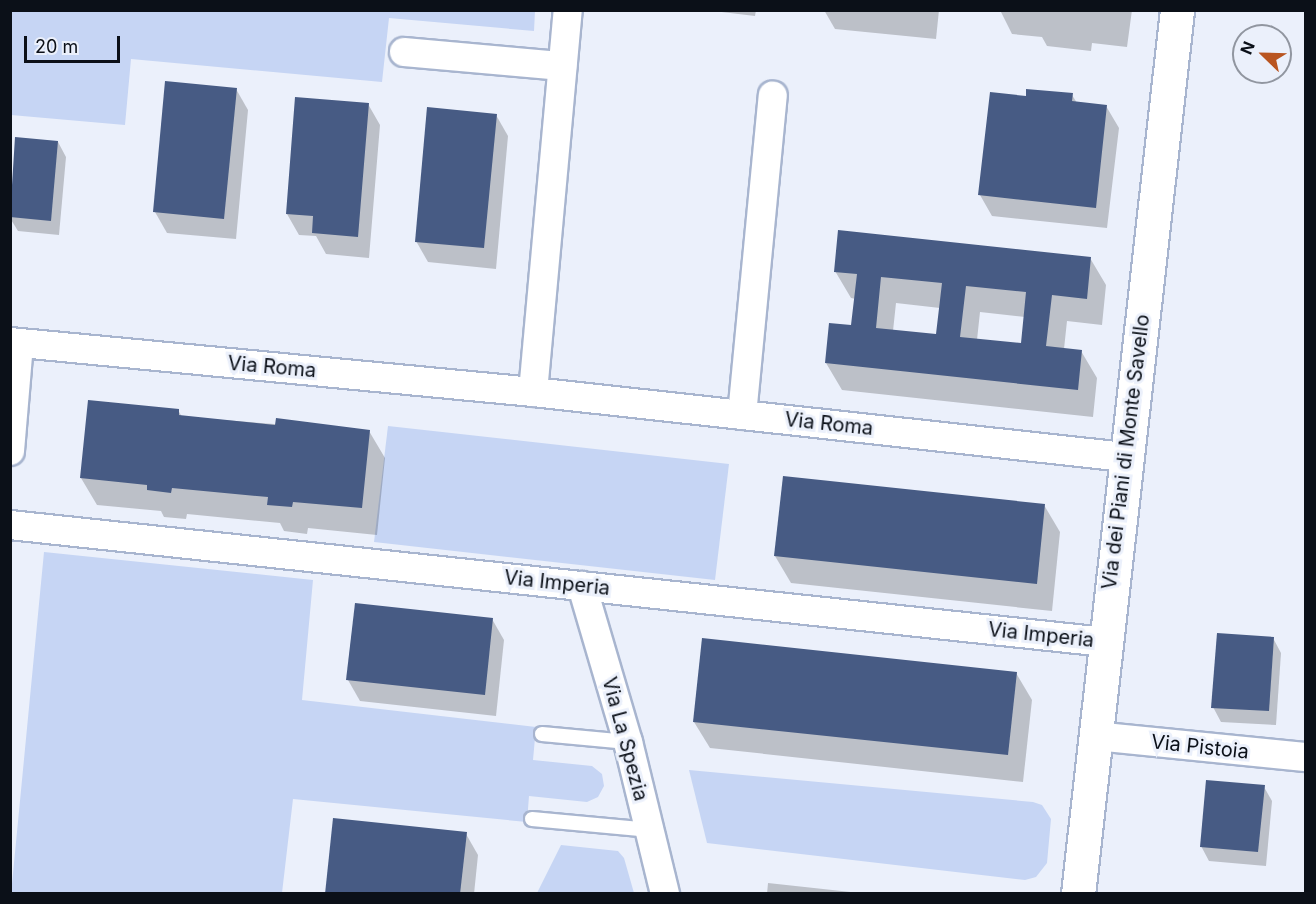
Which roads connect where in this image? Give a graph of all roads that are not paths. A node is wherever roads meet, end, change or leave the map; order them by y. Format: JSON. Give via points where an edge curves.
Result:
{"nodes":[{"id":1,"x":568,"y":10,"type":"edge"},
{"id":2,"x":1178,"y":10,"type":"edge"},
{"id":3,"x":404,"y":52,"type":"dead end"},
{"id":4,"x":562,"y":66,"type":"junction"},
{"id":5,"x":773,"y":95,"type":"dead end"},
{"id":6,"x":15,"y":343,"type":"edge"},
{"id":7,"x":533,"y":392,"type":"junction"},
{"id":8,"x":742,"y":415,"type":"junction"},
{"id":9,"x":10,"y":451,"type":"edge"},
{"id":10,"x":1125,"y":457,"type":"junction"},
{"id":11,"x":10,"y":525,"type":"edge"},
{"id":12,"x":582,"y":586,"type":"junction"},
{"id":13,"x":1104,"y":642,"type":"junction"},
{"id":14,"x":542,"y":735,"type":"dead end"},
{"id":15,"x":1095,"y":736,"type":"junction"},
{"id":16,"x":627,"y":742,"type":"junction"},
{"id":17,"x":1305,"y":757,"type":"edge"},
{"id":18,"x":532,"y":819,"type":"dead end"},
{"id":19,"x":650,"y":830,"type":"junction"},
{"id":20,"x":665,"y":894,"type":"edge"},
{"id":21,"x":1078,"y":894,"type":"edge"}],
"edges":[{"from":1,"to":4,"type":"street"},
{"from":2,"to":10,"type":"street","name":"Via dei Piani di Monte Savello"},
{"from":3,"to":4,"type":"street"},
{"from":4,"to":7,"type":"street"},
{"from":5,"to":8,"type":"street"},
{"from":6,"to":7,"type":"street","name":"Via Roma"},
{"from":6,"to":9,"type":"street"},
{"from":7,"to":8,"type":"street","name":"Via Roma"},
{"from":8,"to":10,"type":"street","name":"Via Roma"},
{"from":10,"to":13,"type":"street","name":"Via dei Piani di Monte Savello"},
{"from":11,"to":12,"type":"street","name":"Via Imperia"},
{"from":12,"to":13,"type":"street","name":"Via Imperia"},
{"from":12,"to":16,"type":"street","name":"Via La Spezia"},
{"from":13,"to":15,"type":"street","name":"Via dei Piani di Monte Savello"},
{"from":14,"to":16,"type":"lane"},
{"from":15,"to":17,"type":"street","name":"Via Pistoia"},
{"from":15,"to":21,"type":"street","name":"Via dei Piani di Monte Savello"},
{"from":16,"to":19,"type":"street","name":"Via La Spezia"},
{"from":18,"to":19,"type":"lane"},
{"from":19,"to":20,"type":"street","name":"Via La Spezia"}]}
